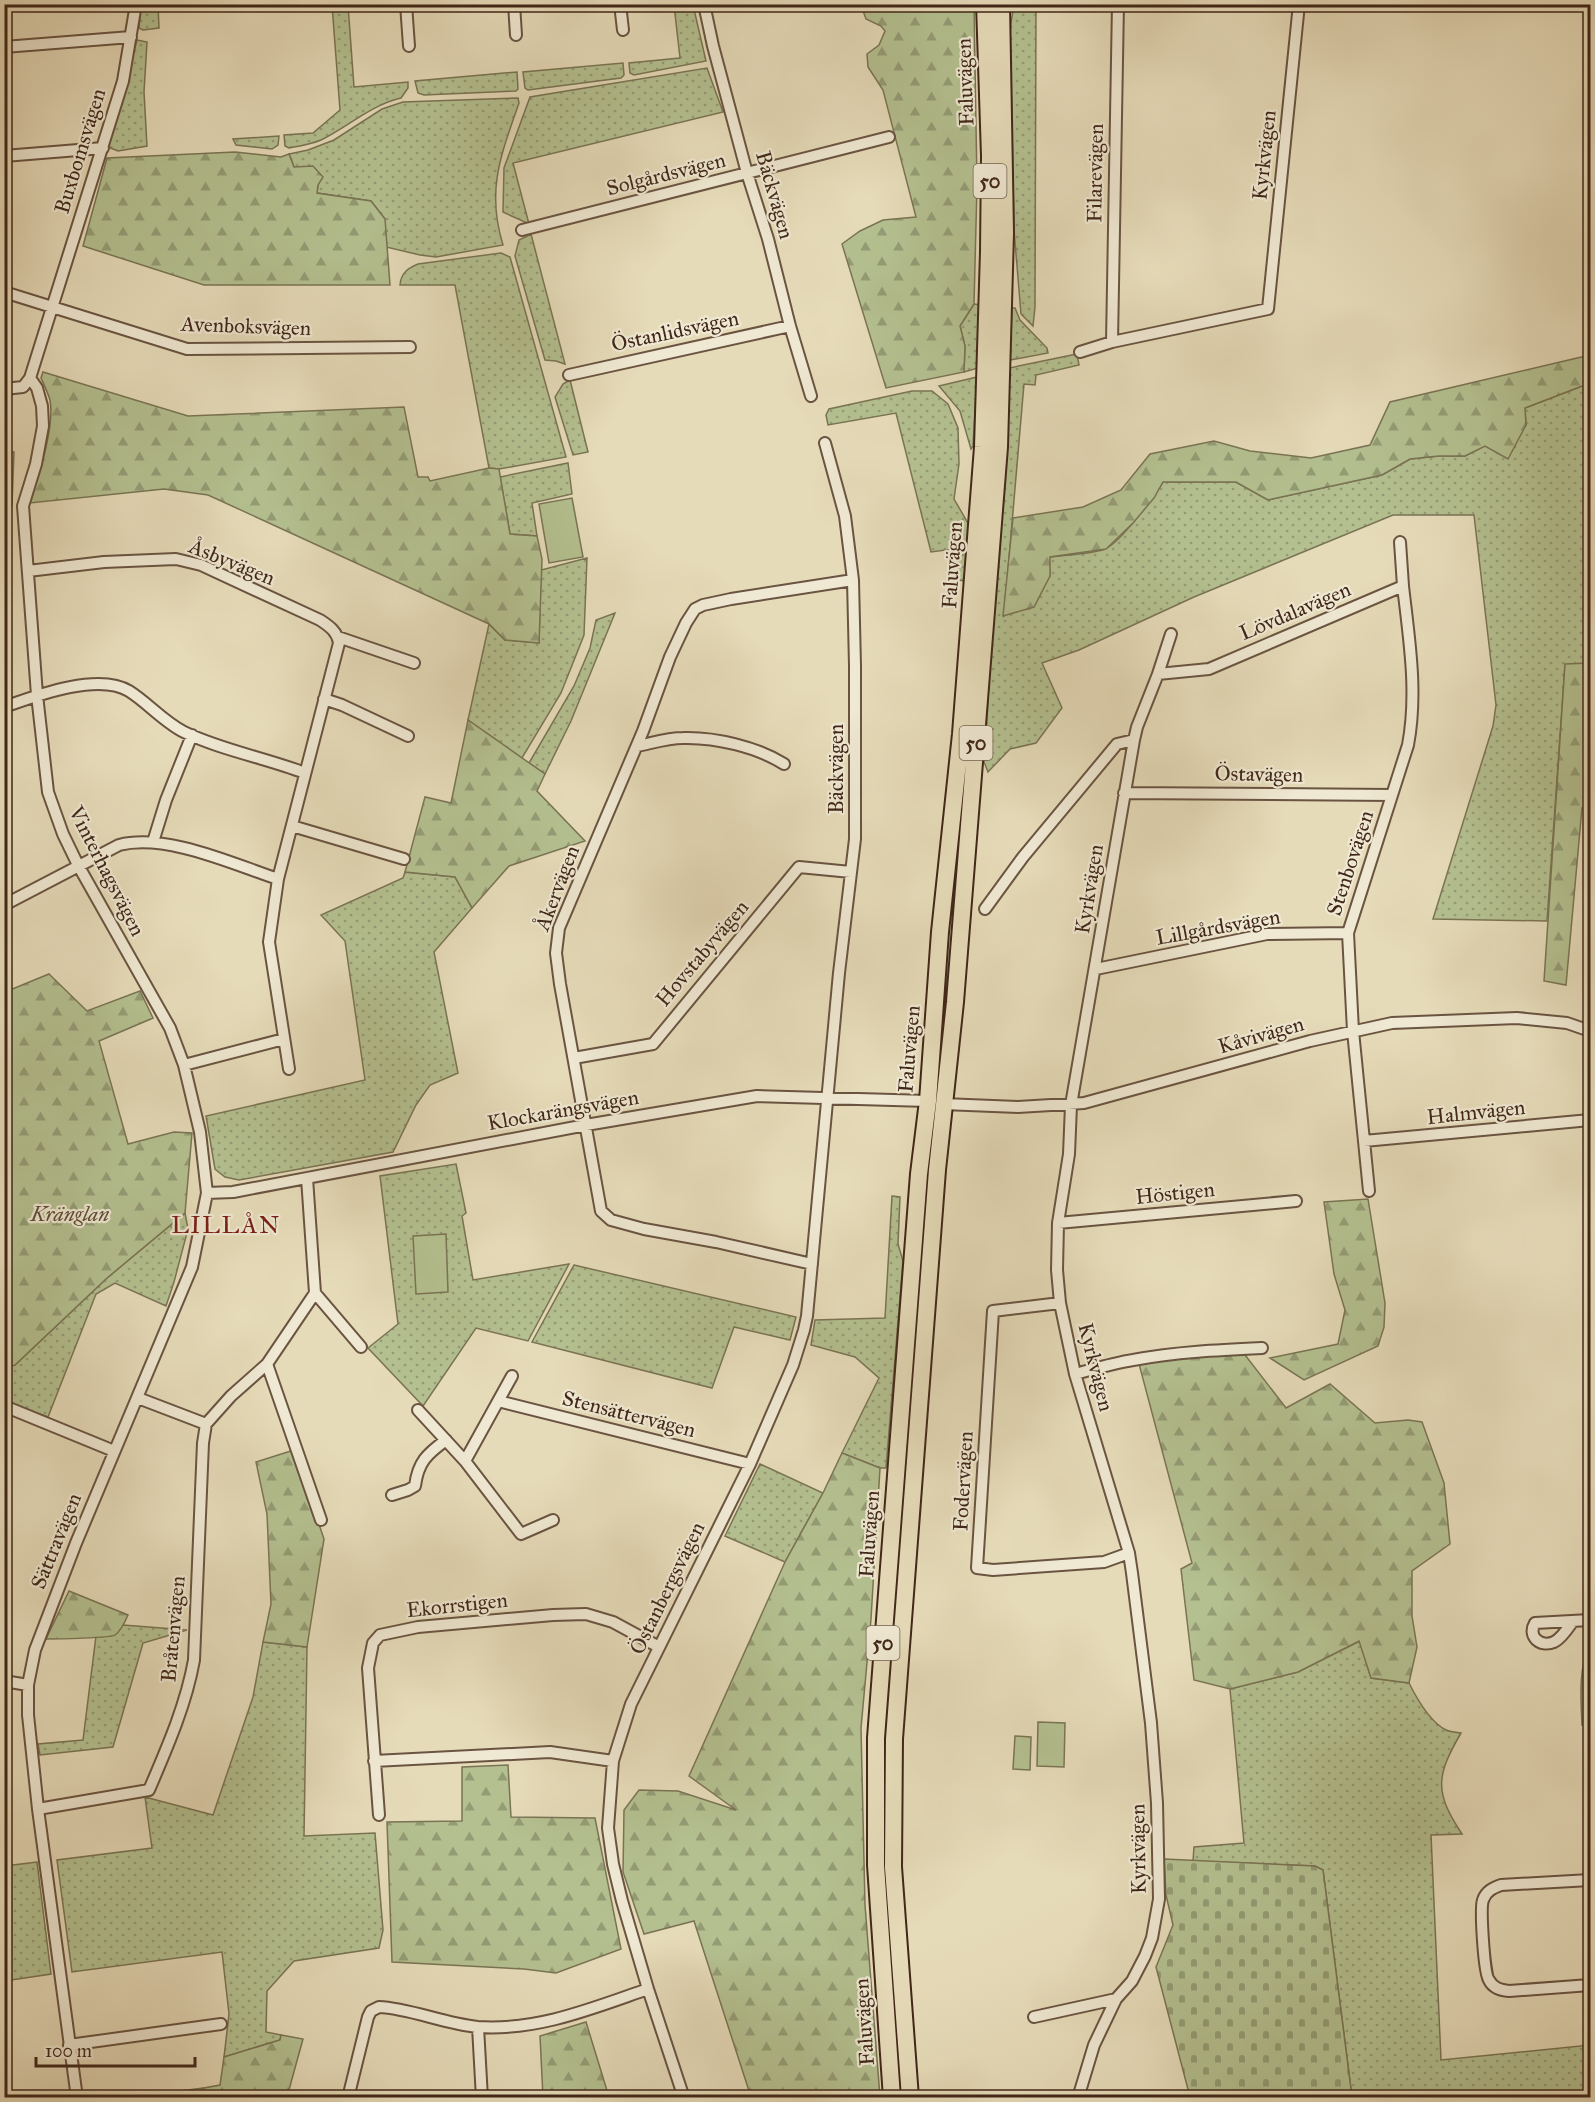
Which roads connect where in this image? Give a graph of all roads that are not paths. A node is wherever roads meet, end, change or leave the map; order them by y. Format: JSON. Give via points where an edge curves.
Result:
{"nodes":[{"id":1,"x":136,"y":4,"type":"edge"},
{"id":2,"x":406,"y":4,"type":"edge"},
{"id":3,"x":514,"y":4,"type":"edge"},
{"id":4,"x":620,"y":4,"type":"edge"},
{"id":5,"x":704,"y":4,"type":"edge"},
{"id":6,"x":985,"y":4,"type":"edge"},
{"id":7,"x":1001,"y":4,"type":"edge"},
{"id":8,"x":1118,"y":4,"type":"edge"},
{"id":9,"x":1299,"y":4,"type":"edge"},
{"id":10,"x":622,"y":30,"type":"dead end"},
{"id":11,"x":516,"y":35,"type":"dead end"},
{"id":12,"x":131,"y":37,"type":"junction"},
{"id":13,"x":409,"y":46,"type":"dead end"},
{"id":14,"x":4,"y":47,"type":"edge"},
{"id":15,"x":889,"y":137,"type":"dead end"},
{"id":16,"x":103,"y":148,"type":"junction"},
{"id":17,"x":4,"y":156,"type":"edge"},
{"id":18,"x":747,"y":173,"type":"junction"},
{"id":19,"x":522,"y":230,"type":"dead end"},
{"id":20,"x":4,"y":292,"type":"edge"},
{"id":21,"x":52,"y":306,"type":"junction"},
{"id":22,"x":790,"y":326,"type":"junction"},
{"id":23,"x":1112,"y":342,"type":"junction"},
{"id":24,"x":410,"y":347,"type":"dead end"},
{"id":25,"x":1080,"y":352,"type":"dead end"},
{"id":26,"x":569,"y":375,"type":"dead end"},
{"id":27,"x":30,"y":378,"type":"junction"},
{"id":28,"x":4,"y":389,"type":"edge"},
{"id":29,"x":811,"y":396,"type":"dead end"},
{"id":30,"x":825,"y":443,"type":"dead end"},
{"id":31,"x":1400,"y":542,"type":"dead end"},
{"id":32,"x":28,"y":571,"type":"junction"},
{"id":33,"x":853,"y":580,"type":"junction"},
{"id":34,"x":1403,"y":586,"type":"junction"},
{"id":35,"x":1171,"y":634,"type":"dead end"},
{"id":36,"x":338,"y":637,"type":"junction"},
{"id":37,"x":414,"y":663,"type":"dead end"},
{"id":38,"x":1158,"y":674,"type":"junction"},
{"id":39,"x":38,"y":695,"type":"junction"},
{"id":40,"x":324,"y":699,"type":"junction"},
{"id":41,"x":4,"y":707,"type":"edge"},
{"id":42,"x":192,"y":735,"type":"junction"},
{"id":43,"x":408,"y":736,"type":"dead end"},
{"id":44,"x":1134,"y":740,"type":"junction"},
{"id":45,"x":637,"y":746,"type":"junction"},
{"id":46,"x":784,"y":764,"type":"dead end"},
{"id":47,"x":305,"y":773,"type":"junction"},
{"id":48,"x":1124,"y":793,"type":"junction"},
{"id":49,"x":1392,"y":795,"type":"junction"},
{"id":50,"x":292,"y":826,"type":"junction"},
{"id":51,"x":153,"y":842,"type":"junction"},
{"id":52,"x":404,"y":859,"type":"dead end"},
{"id":53,"x":78,"y":865,"type":"junction"},
{"id":54,"x":851,"y":872,"type":"junction"},
{"id":55,"x":278,"y":879,"type":"junction"},
{"id":56,"x":4,"y":905,"type":"edge"},
{"id":57,"x":986,"y":909,"type":"dead end"},
{"id":58,"x":1348,"y":933,"type":"junction"},
{"id":59,"x":1096,"y":969,"type":"junction"},
{"id":60,"x":1353,"y":1031,"type":"junction"},
{"id":61,"x":1590,"y":1031,"type":"edge"},
{"id":62,"x":284,"y":1039,"type":"junction"},
{"id":63,"x":574,"y":1058,"type":"junction"},
{"id":64,"x":184,"y":1065,"type":"junction"},
{"id":65,"x":289,"y":1069,"type":"dead end"},
{"id":66,"x":828,"y":1097,"type":"junction"},
{"id":67,"x":936,"y":1102,"type":"junction"},
{"id":68,"x":1071,"y":1105,"type":"junction"},
{"id":69,"x":1590,"y":1120,"type":"edge"},
{"id":70,"x":586,"y":1125,"type":"junction"},
{"id":71,"x":1364,"y":1141,"type":"junction"},
{"id":72,"x":307,"y":1178,"type":"junction"},
{"id":73,"x":1369,"y":1191,"type":"dead end"},
{"id":74,"x":207,"y":1193,"type":"junction"},
{"id":75,"x":1296,"y":1201,"type":"dead end"},
{"id":76,"x":1058,"y":1223,"type":"junction"},
{"id":77,"x":812,"y":1264,"type":"junction"},
{"id":78,"x":315,"y":1293,"type":"junction"},
{"id":79,"x":1060,"y":1303,"type":"junction"},
{"id":80,"x":362,"y":1347,"type":"dead end"},
{"id":81,"x":1262,"y":1348,"type":"dead end"},
{"id":82,"x":267,"y":1364,"type":"junction"},
{"id":83,"x":1075,"y":1374,"type":"junction"},
{"id":84,"x":512,"y":1376,"type":"dead end"},
{"id":85,"x":138,"y":1398,"type":"junction"},
{"id":86,"x":498,"y":1401,"type":"junction"},
{"id":87,"x":4,"y":1406,"type":"edge"},
{"id":88,"x":418,"y":1410,"type":"dead end"},
{"id":89,"x":206,"y":1424,"type":"junction"},
{"id":90,"x":446,"y":1440,"type":"junction"},
{"id":91,"x":114,"y":1451,"type":"junction"},
{"id":92,"x":465,"y":1461,"type":"junction"},
{"id":93,"x":750,"y":1464,"type":"junction"},
{"id":94,"x":392,"y":1495,"type":"dead end"},
{"id":95,"x":321,"y":1520,"type":"dead end"},
{"id":96,"x":553,"y":1520,"type":"dead end"},
{"id":97,"x":1129,"y":1552,"type":"junction"},
{"id":98,"x":1590,"y":1620,"type":"edge"},
{"id":99,"x":1573,"y":1621,"type":"dead end"},
{"id":100,"x":659,"y":1647,"type":"junction"},
{"id":101,"x":4,"y":1681,"type":"edge"},
{"id":102,"x":28,"y":1685,"type":"junction"},
{"id":103,"x":374,"y":1761,"type":"junction"},
{"id":104,"x":613,"y":1761,"type":"junction"},
{"id":105,"x":38,"y":1809,"type":"junction"},
{"id":106,"x":379,"y":1815,"type":"dead end"},
{"id":107,"x":1590,"y":1880,"type":"edge"},
{"id":108,"x":1590,"y":1985,"type":"edge"},
{"id":109,"x":648,"y":1989,"type":"junction"},
{"id":110,"x":1116,"y":1999,"type":"junction"},
{"id":111,"x":1034,"y":2017,"type":"dead end"},
{"id":112,"x":221,"y":2024,"type":"dead end"},
{"id":113,"x":478,"y":2027,"type":"junction"},
{"id":114,"x":69,"y":2045,"type":"junction"},
{"id":115,"x":77,"y":2097,"type":"edge"},
{"id":116,"x":348,"y":2097,"type":"edge"},
{"id":117,"x":482,"y":2097,"type":"edge"},
{"id":118,"x":684,"y":2097,"type":"edge"},
{"id":119,"x":892,"y":2097,"type":"edge"},
{"id":120,"x":910,"y":2097,"type":"edge"},
{"id":121,"x":1078,"y":2097,"type":"edge"}],
"edges":[{"from":1,"to":12,"type":"street","name":"Buxbomsvägen"},
{"from":2,"to":13,"type":"street"},
{"from":3,"to":11,"type":"street"},
{"from":4,"to":10,"type":"street"},
{"from":5,"to":18,"type":"street","name":"Bäckvägen"},
{"from":6,"to":67,"type":"highway","name":"Faluvägen","number":"50","via":[[990,156],[986,388],[969,634],[940,932]]},
{"from":7,"to":67,"type":"highway","name":"Faluvägen","number":"50","via":[[1005,233],[1002,381],[955,1002]]},
{"from":8,"to":23,"type":"street","name":"Filarevägen"},
{"from":9,"to":23,"type":"street","name":"Kyrkvägen","via":[[1268,309]]},
{"from":12,"to":14,"type":"street"},
{"from":12,"to":16,"type":"street","name":"Buxbomsvägen","via":[[123,81]]},
{"from":15,"to":18,"type":"street","name":"Solgårdsvägen"},
{"from":16,"to":17,"type":"street"},
{"from":16,"to":21,"type":"street","name":"Buxbomsvägen"},
{"from":18,"to":19,"type":"street","name":"Solgårdsvägen"},
{"from":18,"to":22,"type":"street","name":"Bäckvägen"},
{"from":20,"to":21,"type":"street","name":"Avenboksvägen"},
{"from":21,"to":24,"type":"street","name":"Avenboksvägen","via":[[187,349]]},
{"from":21,"to":27,"type":"street","name":"Buxbomsvägen"},
{"from":22,"to":26,"type":"street","name":"Östanlidsvägen"},
{"from":22,"to":29,"type":"street","name":"Bäckvägen"},
{"from":23,"to":25,"type":"street"},
{"from":27,"to":28,"type":"street","via":[[23,387]]},
{"from":27,"to":32,"type":"street","name":"Vinterhagsvägen","via":[[42,406],[43,426],[23,507]]},
{"from":30,"to":33,"type":"street","name":"Bäckvägen","via":[[845,516]]},
{"from":31,"to":34,"type":"street"},
{"from":32,"to":36,"type":"street","name":"Åsbyvägen","via":[[176,559],[201,566],[320,620]]},
{"from":32,"to":39,"type":"street","name":"Vinterhagsvägen"},
{"from":33,"to":45,"type":"street","name":"Åkervägen","via":[[703,604],[695,609],[670,657]]},
{"from":33,"to":54,"type":"street","name":"Bäckvägen","via":[[856,793]]},
{"from":34,"to":38,"type":"street","name":"Lövdalavägen","via":[[1209,669]]},
{"from":34,"to":49,"type":"street","name":"Stenbovägen","via":[[1414,702],[1408,745]]},
{"from":35,"to":38,"type":"street","name":"Kyrkvägen"},
{"from":36,"to":37,"type":"street","name":"Åsbyvägen"},
{"from":36,"to":40,"type":"street"},
{"from":38,"to":44,"type":"street","name":"Kyrkvägen"},
{"from":39,"to":41,"type":"street"},
{"from":39,"to":42,"type":"street","via":[[89,685],[126,690]]},
{"from":39,"to":53,"type":"street","name":"Vinterhagsvägen","via":[[48,792]]},
{"from":40,"to":43,"type":"street"},
{"from":40,"to":47,"type":"street"},
{"from":42,"to":47,"type":"street"},
{"from":42,"to":51,"type":"street"},
{"from":44,"to":48,"type":"street","name":"Kyrkvägen"},
{"from":44,"to":57,"type":"street","via":[[1117,744],[1023,857]]},
{"from":45,"to":46,"type":"street","via":[[683,738],[718,742],[745,746]]},
{"from":45,"to":63,"type":"street","name":"Åkervägen","via":[[557,937],[560,984]]},
{"from":47,"to":50,"type":"street"},
{"from":48,"to":49,"type":"street","name":"Östavägen"},
{"from":48,"to":59,"type":"street","name":"Kyrkvägen"},
{"from":49,"to":58,"type":"street","name":"Stenbovägen"},
{"from":50,"to":52,"type":"street"},
{"from":50,"to":55,"type":"street"},
{"from":51,"to":53,"type":"street","via":[[119,845]]},
{"from":51,"to":55,"type":"street"},
{"from":53,"to":56,"type":"street"},
{"from":53,"to":64,"type":"street","name":"Vinterhagsvägen","via":[[170,1028]]},
{"from":54,"to":63,"type":"street","name":"Hovstabyvägen","via":[[799,867],[653,1044]]},
{"from":54,"to":66,"type":"street","name":"Bäckvägen"},
{"from":55,"to":62,"type":"street","via":[[269,942]]},
{"from":58,"to":59,"type":"street","name":"Lillgårdsvägen","via":[[1267,934]]},
{"from":58,"to":60,"type":"street","name":"Stenbovägen"},
{"from":59,"to":68,"type":"street","name":"Kyrkvägen"},
{"from":60,"to":61,"type":"street","name":"Kåvivägen","via":[[1392,1023],[1517,1018],[1567,1023]]},
{"from":60,"to":68,"type":"street","name":"Kåvivägen"},
{"from":60,"to":71,"type":"street","name":"Stenbovägen"},
{"from":62,"to":64,"type":"street"},
{"from":62,"to":65,"type":"street"},
{"from":63,"to":70,"type":"street","name":"Åkervägen"},
{"from":64,"to":74,"type":"street","name":"Vinterhagsvägen","via":[[200,1132]]},
{"from":66,"to":67,"type":"street","name":"Klockarängsvägen"},
{"from":66,"to":70,"type":"street","name":"Klockarängsvägen","via":[[757,1096]]},
{"from":66,"to":77,"type":"street","name":"Östanbergsvägen"},
{"from":67,"to":68,"type":"street","name":"Kåvivägen","via":[[1018,1107]]},
{"from":67,"to":119,"type":"highway","name":"Faluvägen","number":"50","via":[[918,1182],[876,1737],[876,1865]]},
{"from":67,"to":120,"type":"highway","name":"Faluvägen","number":"50","via":[[937,1170],[894,1749],[894,1867]]},
{"from":68,"to":76,"type":"street","name":"Kyrkvägen"},
{"from":69,"to":71,"type":"street","name":"Halmvägen"},
{"from":70,"to":72,"type":"street","name":"Klockarängsvägen"},
{"from":70,"to":77,"type":"street","name":"Åkervägen","via":[[601,1211],[611,1220]]},
{"from":71,"to":73,"type":"street","name":"Stenbovägen"},
{"from":72,"to":74,"type":"street","name":"Klockarängsvägen"},
{"from":72,"to":78,"type":"street"},
{"from":74,"to":85,"type":"street","name":"Sättravägen","via":[[192,1267]]},
{"from":75,"to":76,"type":"street","name":"Höstigen"},
{"from":76,"to":79,"type":"street","name":"Kyrkvägen"},
{"from":77,"to":93,"type":"street","name":"Östanbergsvägen","via":[[804,1330]]},
{"from":78,"to":80,"type":"street"},
{"from":78,"to":82,"type":"street"},
{"from":79,"to":83,"type":"street","name":"Kyrkvägen"},
{"from":79,"to":97,"type":"street","name":"Fodervägen","via":[[993,1311],[977,1568],[1104,1562]]},
{"from":81,"to":83,"type":"street","via":[[1166,1355]]},
{"from":82,"to":89,"type":"street"},
{"from":82,"to":95,"type":"street"},
{"from":83,"to":97,"type":"street","name":"Kyrkvägen"},
{"from":84,"to":86,"type":"street"},
{"from":85,"to":89,"type":"street"},
{"from":85,"to":91,"type":"street","name":"Sättravägen"},
{"from":86,"to":92,"type":"street"},
{"from":86,"to":93,"type":"street","name":"Stensättervägen"},
{"from":87,"to":91,"type":"street"},
{"from":88,"to":90,"type":"street"},
{"from":89,"to":105,"type":"street","name":"Bråtenvägen","via":[[202,1443],[194,1660],[190,1684],[149,1790]]},
{"from":90,"to":92,"type":"street"},
{"from":90,"to":94,"type":"street","via":[[423,1460],[415,1486]]},
{"from":91,"to":102,"type":"street","name":"Sättravägen","via":[[35,1650]]},
{"from":92,"to":96,"type":"street","via":[[521,1534]]},
{"from":93,"to":100,"type":"street","name":"Östanbergsvägen"},
{"from":97,"to":110,"type":"street","name":"Kyrkvägen","via":[[1151,1723],[1160,1899],[1145,1956],[1132,1981]]},
{"from":98,"to":99,"type":"street"},
{"from":100,"to":103,"type":"street","name":"Ekorrstigen","via":[[613,1622],[586,1614],[418,1628],[380,1635],[373,1643],[368,1668]]},
{"from":100,"to":104,"type":"street","name":"Östanbergsvägen","via":[[631,1704]]},
{"from":101,"to":102,"type":"street"},
{"from":102,"to":105,"type":"street","name":"Sättravägen"},
{"from":103,"to":104,"type":"street","via":[[550,1752]]},
{"from":103,"to":106,"type":"street","name":"Ekorrstigen"},
{"from":104,"to":109,"type":"street","name":"Östanbergsvägen","via":[[608,1828],[613,1864]]},
{"from":105,"to":114,"type":"street","name":"Sättravägen"},
{"from":107,"to":108,"type":"street","via":[[1501,1885],[1486,1894],[1482,1905],[1486,1974],[1496,1987],[1509,1991]]},
{"from":109,"to":113,"type":"street","via":[[538,2024]]},
{"from":109,"to":118,"type":"street","name":"Östanbergsvägen"},
{"from":110,"to":111,"type":"street"},
{"from":110,"to":121,"type":"street","name":"Kyrkvägen","via":[[1094,2045]]},
{"from":112,"to":114,"type":"street"},
{"from":113,"to":116,"type":"street","via":[[387,2008],[371,2011]]},
{"from":113,"to":117,"type":"street"},
{"from":114,"to":115,"type":"street","name":"Sättravägen"}]}
